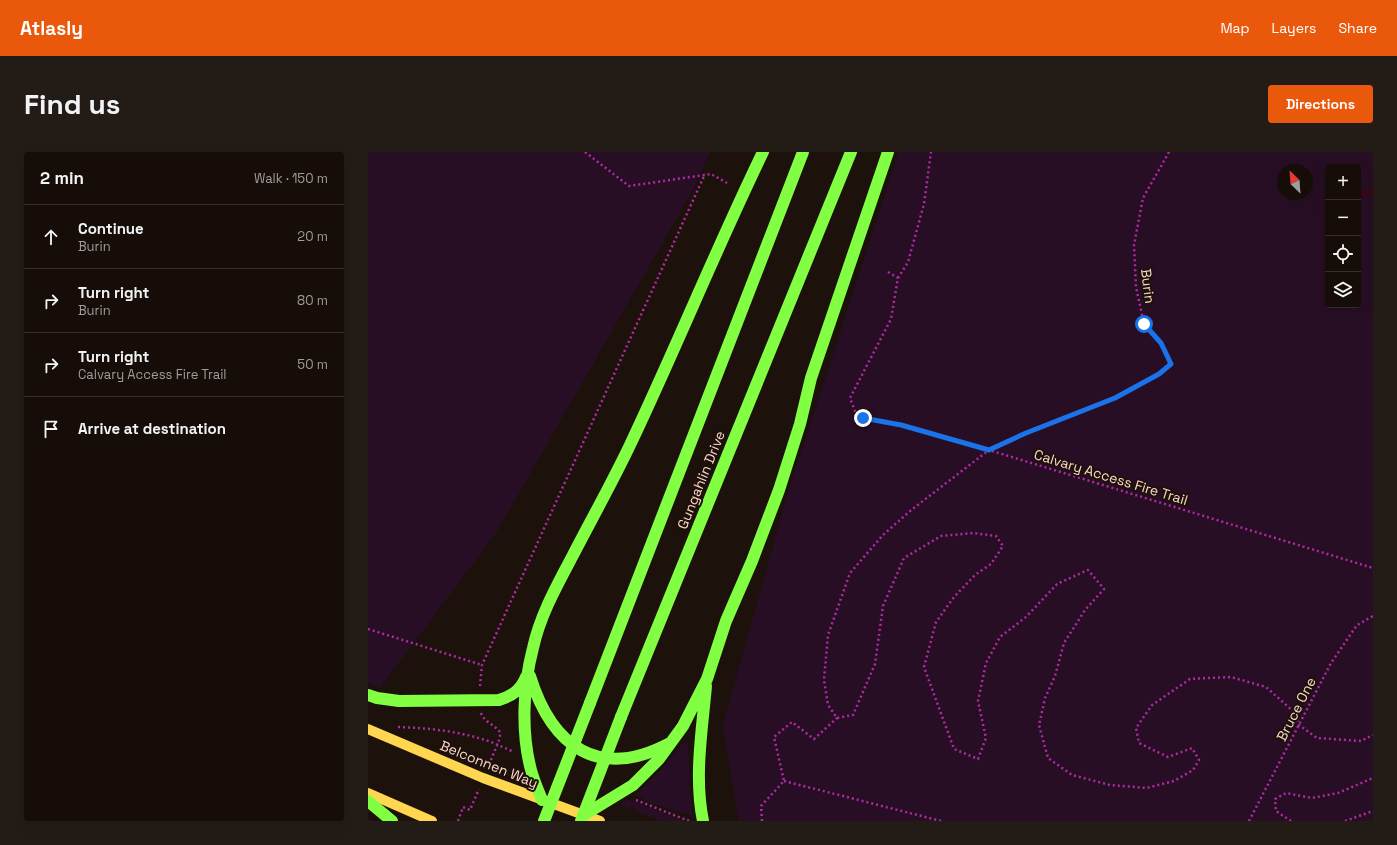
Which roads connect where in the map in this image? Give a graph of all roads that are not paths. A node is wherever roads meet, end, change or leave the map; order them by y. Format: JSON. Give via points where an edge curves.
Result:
{"nodes":[{"id":1,"x":763,"y":152,"type":"edge"},
{"id":2,"x":803,"y":152,"type":"edge"},
{"id":3,"x":851,"y":152,"type":"edge"},
{"id":4,"x":888,"y":152,"type":"edge"},
{"id":5,"x":528,"y":671,"type":"junction"},
{"id":6,"x":707,"y":679,"type":"junction"},
{"id":7,"x":368,"y":695,"type":"edge"},
{"id":8,"x":368,"y":729,"type":"edge"},
{"id":9,"x":672,"y":742,"type":"junction"},
{"id":10,"x":368,"y":793,"type":"edge"},
{"id":11,"x":542,"y":800,"type":"junction"},
{"id":12,"x":368,"y":801,"type":"edge"},
{"id":13,"x":580,"y":819,"type":"edge"},
{"id":14,"x":392,"y":821,"type":"edge"},
{"id":15,"x":432,"y":821,"type":"edge"},
{"id":16,"x":544,"y":821,"type":"edge"},
{"id":17,"x":549,"y":821,"type":"edge"},
{"id":18,"x":600,"y":821,"type":"edge"},
{"id":19,"x":703,"y":821,"type":"edge"}],
"edges":[{"from":1,"to":5,"type":"highway","via":[[730,219],[630,445],[544,612]]},
{"from":2,"to":16,"type":"highway","name":"Gungahlin Drive","bridge":true},
{"from":3,"to":13,"type":"highway","name":"Gungahlin Drive","bridge":true},
{"from":4,"to":6,"type":"highway","via":[[819,352],[779,490],[726,621]]},
{"from":5,"to":7,"type":"highway","via":[[522,686],[514,694],[499,700],[399,701]]},
{"from":5,"to":9,"type":"highway","via":[[536,695],[552,725],[568,741],[582,750],[603,758],[624,759],[656,750]]},
{"from":5,"to":11,"type":"highway","via":[[525,702],[527,748]]},
{"from":6,"to":9,"type":"highway"},
{"from":6,"to":19,"type":"highway","via":[[700,763]]},
{"from":8,"to":11,"type":"main road","name":"Belconnen Way"},
{"from":9,"to":13,"type":"highway","via":[[651,768],[632,785]]},
{"from":10,"to":15,"type":"main road"},
{"from":11,"to":13,"type":"main road","name":"Belconnen Way"},
{"from":11,"to":17,"type":"main road"},
{"from":12,"to":14,"type":"highway"},
{"from":13,"to":18,"type":"main road","name":"Belconnen Way"}]}
